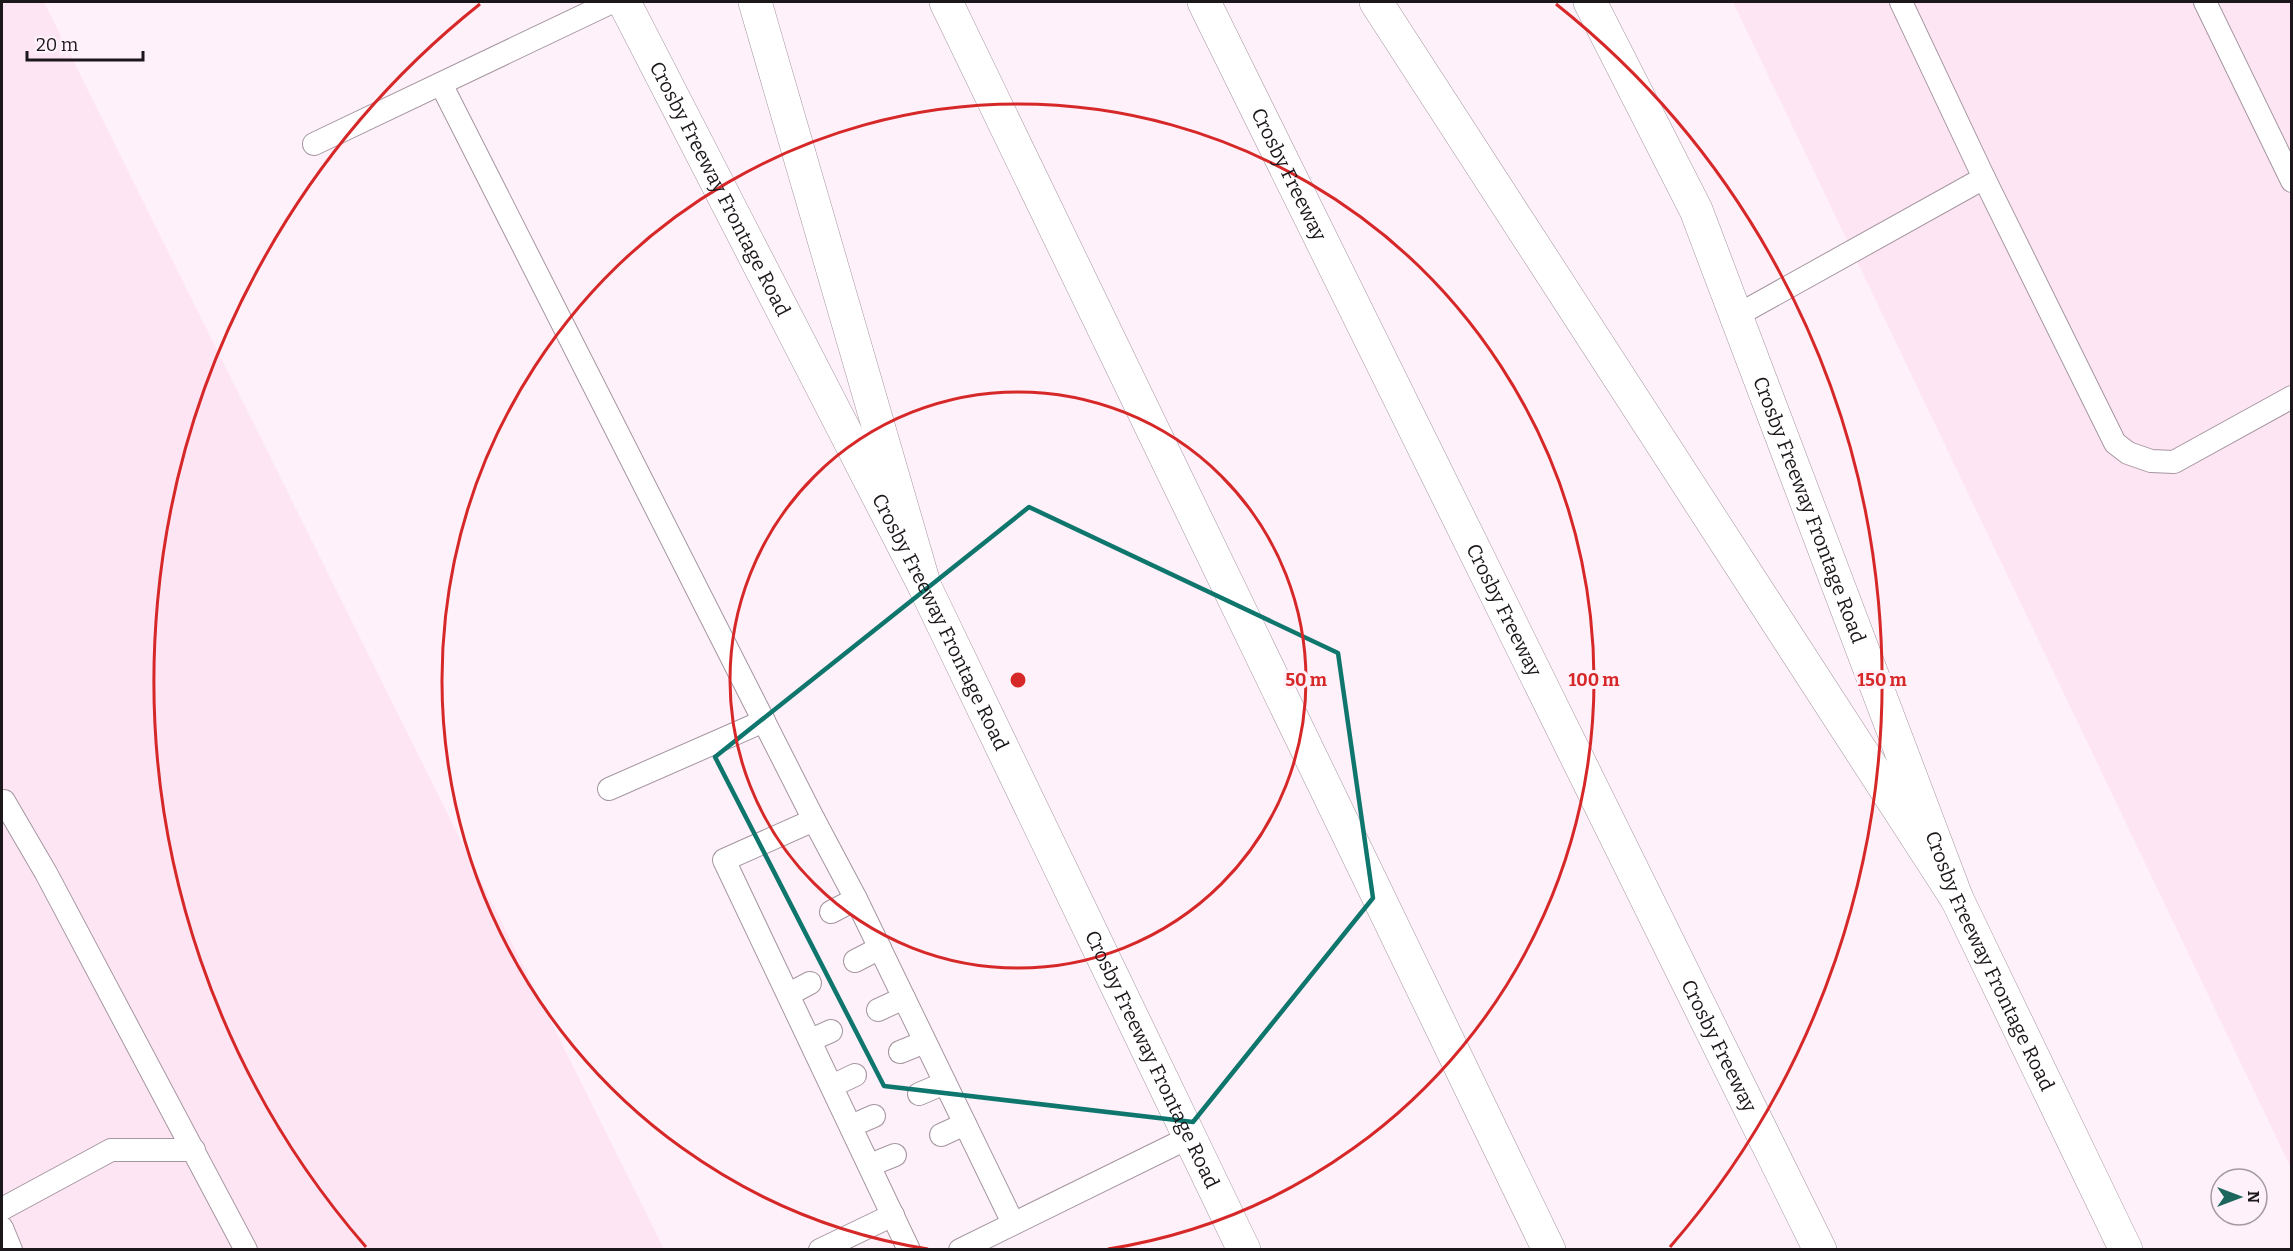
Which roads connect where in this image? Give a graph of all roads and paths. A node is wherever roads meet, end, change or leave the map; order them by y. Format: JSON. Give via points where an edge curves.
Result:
{"nodes":[{"id":1,"x":612,"y":2,"type":"edge"},
{"id":2,"x":624,"y":2,"type":"edge"},
{"id":3,"x":755,"y":2,"type":"edge"},
{"id":4,"x":946,"y":2,"type":"edge"},
{"id":5,"x":1204,"y":2,"type":"edge"},
{"id":6,"x":1376,"y":2,"type":"edge"},
{"id":7,"x":1590,"y":2,"type":"edge"},
{"id":8,"x":1901,"y":2,"type":"edge"},
{"id":9,"x":2205,"y":2,"type":"edge"},
{"id":10,"x":441,"y":84,"type":"junction"},
{"id":11,"x":314,"y":144,"type":"dead end"},
{"id":12,"x":1984,"y":178,"type":"junction"},
{"id":13,"x":2292,"y":180,"type":"edge"},
{"id":14,"x":1736,"y":316,"type":"junction"},
{"id":15,"x":2292,"y":397,"type":"edge"},
{"id":16,"x":925,"y":587,"type":"junction"},
{"id":17,"x":764,"y":721,"type":"junction"},
{"id":18,"x":609,"y":789,"type":"dead end"},
{"id":19,"x":2,"y":794,"type":"edge"},
{"id":20,"x":814,"y":820,"type":"junction"},
{"id":21,"x":856,"y":899,"type":"junction"},
{"id":22,"x":1956,"y":899,"type":"junction"},
{"id":23,"x":831,"y":912,"type":"dead end"},
{"id":24,"x":880,"y":948,"type":"junction"},
{"id":25,"x":855,"y":961,"type":"dead end"},
{"id":26,"x":810,"y":983,"type":"dead end"},
{"id":27,"x":789,"y":994,"type":"junction"},
{"id":28,"x":904,"y":998,"type":"junction"},
{"id":29,"x":878,"y":1010,"type":"dead end"},
{"id":30,"x":925,"y":1042,"type":"junction"},
{"id":31,"x":900,"y":1052,"type":"dead end"},
{"id":32,"x":855,"y":1075,"type":"dead end"},
{"id":33,"x":945,"y":1083,"type":"junction"},
{"id":34,"x":832,"y":1086,"type":"junction"},
{"id":35,"x":920,"y":1094,"type":"dead end"},
{"id":36,"x":874,"y":1116,"type":"dead end"},
{"id":37,"x":965,"y":1124,"type":"junction"},
{"id":38,"x":851,"y":1126,"type":"junction"},
{"id":39,"x":940,"y":1135,"type":"dead end"},
{"id":40,"x":1190,"y":1137,"type":"junction"},
{"id":41,"x":194,"y":1150,"type":"junction"},
{"id":42,"x":895,"y":1155,"type":"dead end"},
{"id":43,"x":870,"y":1165,"type":"junction"},
{"id":44,"x":2,"y":1209,"type":"edge"},
{"id":45,"x":893,"y":1215,"type":"junction"},
{"id":46,"x":1013,"y":1223,"type":"junction"},
{"id":47,"x":2,"y":1228,"type":"edge"},
{"id":48,"x":11,"y":1250,"type":"edge"},
{"id":49,"x":246,"y":1250,"type":"edge"},
{"id":50,"x":820,"y":1250,"type":"edge"},
{"id":51,"x":909,"y":1250,"type":"edge"},
{"id":52,"x":960,"y":1250,"type":"edge"},
{"id":53,"x":1244,"y":1250,"type":"edge"},
{"id":54,"x":1549,"y":1250,"type":"edge"},
{"id":55,"x":1820,"y":1250,"type":"edge"},
{"id":56,"x":2126,"y":1250,"type":"edge"}],
"edges":[{"from":1,"to":10,"type":"lane"},
{"from":2,"to":16,"type":"main road","name":"Crosby Freeway Frontage Road"},
{"from":3,"to":16,"type":"main road"},
{"from":4,"to":54,"type":"main road"},
{"from":5,"to":55,"type":"main road","name":"Crosby Freeway"},
{"from":6,"to":22,"type":"main road"},
{"from":7,"to":14,"type":"main road","name":"Crosby Freeway Frontage Road","via":[[1696,210]]},
{"from":8,"to":12,"type":"lane"},
{"from":9,"to":13,"type":"lane"},
{"from":10,"to":11,"type":"lane"},
{"from":10,"to":17,"type":"lane"},
{"from":12,"to":14,"type":"lane"},
{"from":12,"to":15,"type":"lane","via":[[2115,443],[2128,453],[2151,461],[2174,462]]},
{"from":14,"to":22,"type":"main road","name":"Crosby Freeway Frontage Road"},
{"from":16,"to":40,"type":"main road","name":"Crosby Freeway Frontage Road"},
{"from":17,"to":18,"type":"lane"},
{"from":17,"to":20,"type":"lane"},
{"from":19,"to":41,"type":"lane"},
{"from":20,"to":21,"type":"lane"},
{"from":20,"to":27,"type":"lane","via":[[724,860],[775,942]]},
{"from":21,"to":23,"type":"lane"},
{"from":21,"to":24,"type":"lane"},
{"from":22,"to":56,"type":"main road","name":"Crosby Freeway Frontage Road"},
{"from":24,"to":25,"type":"lane"},
{"from":24,"to":28,"type":"lane"},
{"from":26,"to":27,"type":"lane"},
{"from":27,"to":34,"type":"lane","via":[[821,1035]]},
{"from":28,"to":29,"type":"lane"},
{"from":28,"to":30,"type":"lane"},
{"from":30,"to":31,"type":"lane"},
{"from":30,"to":33,"type":"lane"},
{"from":32,"to":34,"type":"lane"},
{"from":33,"to":35,"type":"lane"},
{"from":33,"to":37,"type":"lane"},
{"from":34,"to":38,"type":"lane"},
{"from":36,"to":38,"type":"lane"},
{"from":37,"to":39,"type":"lane"},
{"from":37,"to":46,"type":"lane"},
{"from":38,"to":43,"type":"lane"},
{"from":40,"to":46,"type":"lane"},
{"from":40,"to":53,"type":"main road","name":"Crosby Freeway Frontage Road"},
{"from":41,"to":44,"type":"lane","via":[[111,1150]]},
{"from":41,"to":49,"type":"lane"},
{"from":42,"to":43,"type":"lane"},
{"from":43,"to":45,"type":"lane"},
{"from":45,"to":50,"type":"lane"},
{"from":45,"to":51,"type":"lane"},
{"from":46,"to":52,"type":"lane"},
{"from":47,"to":48,"type":"lane"}]}
